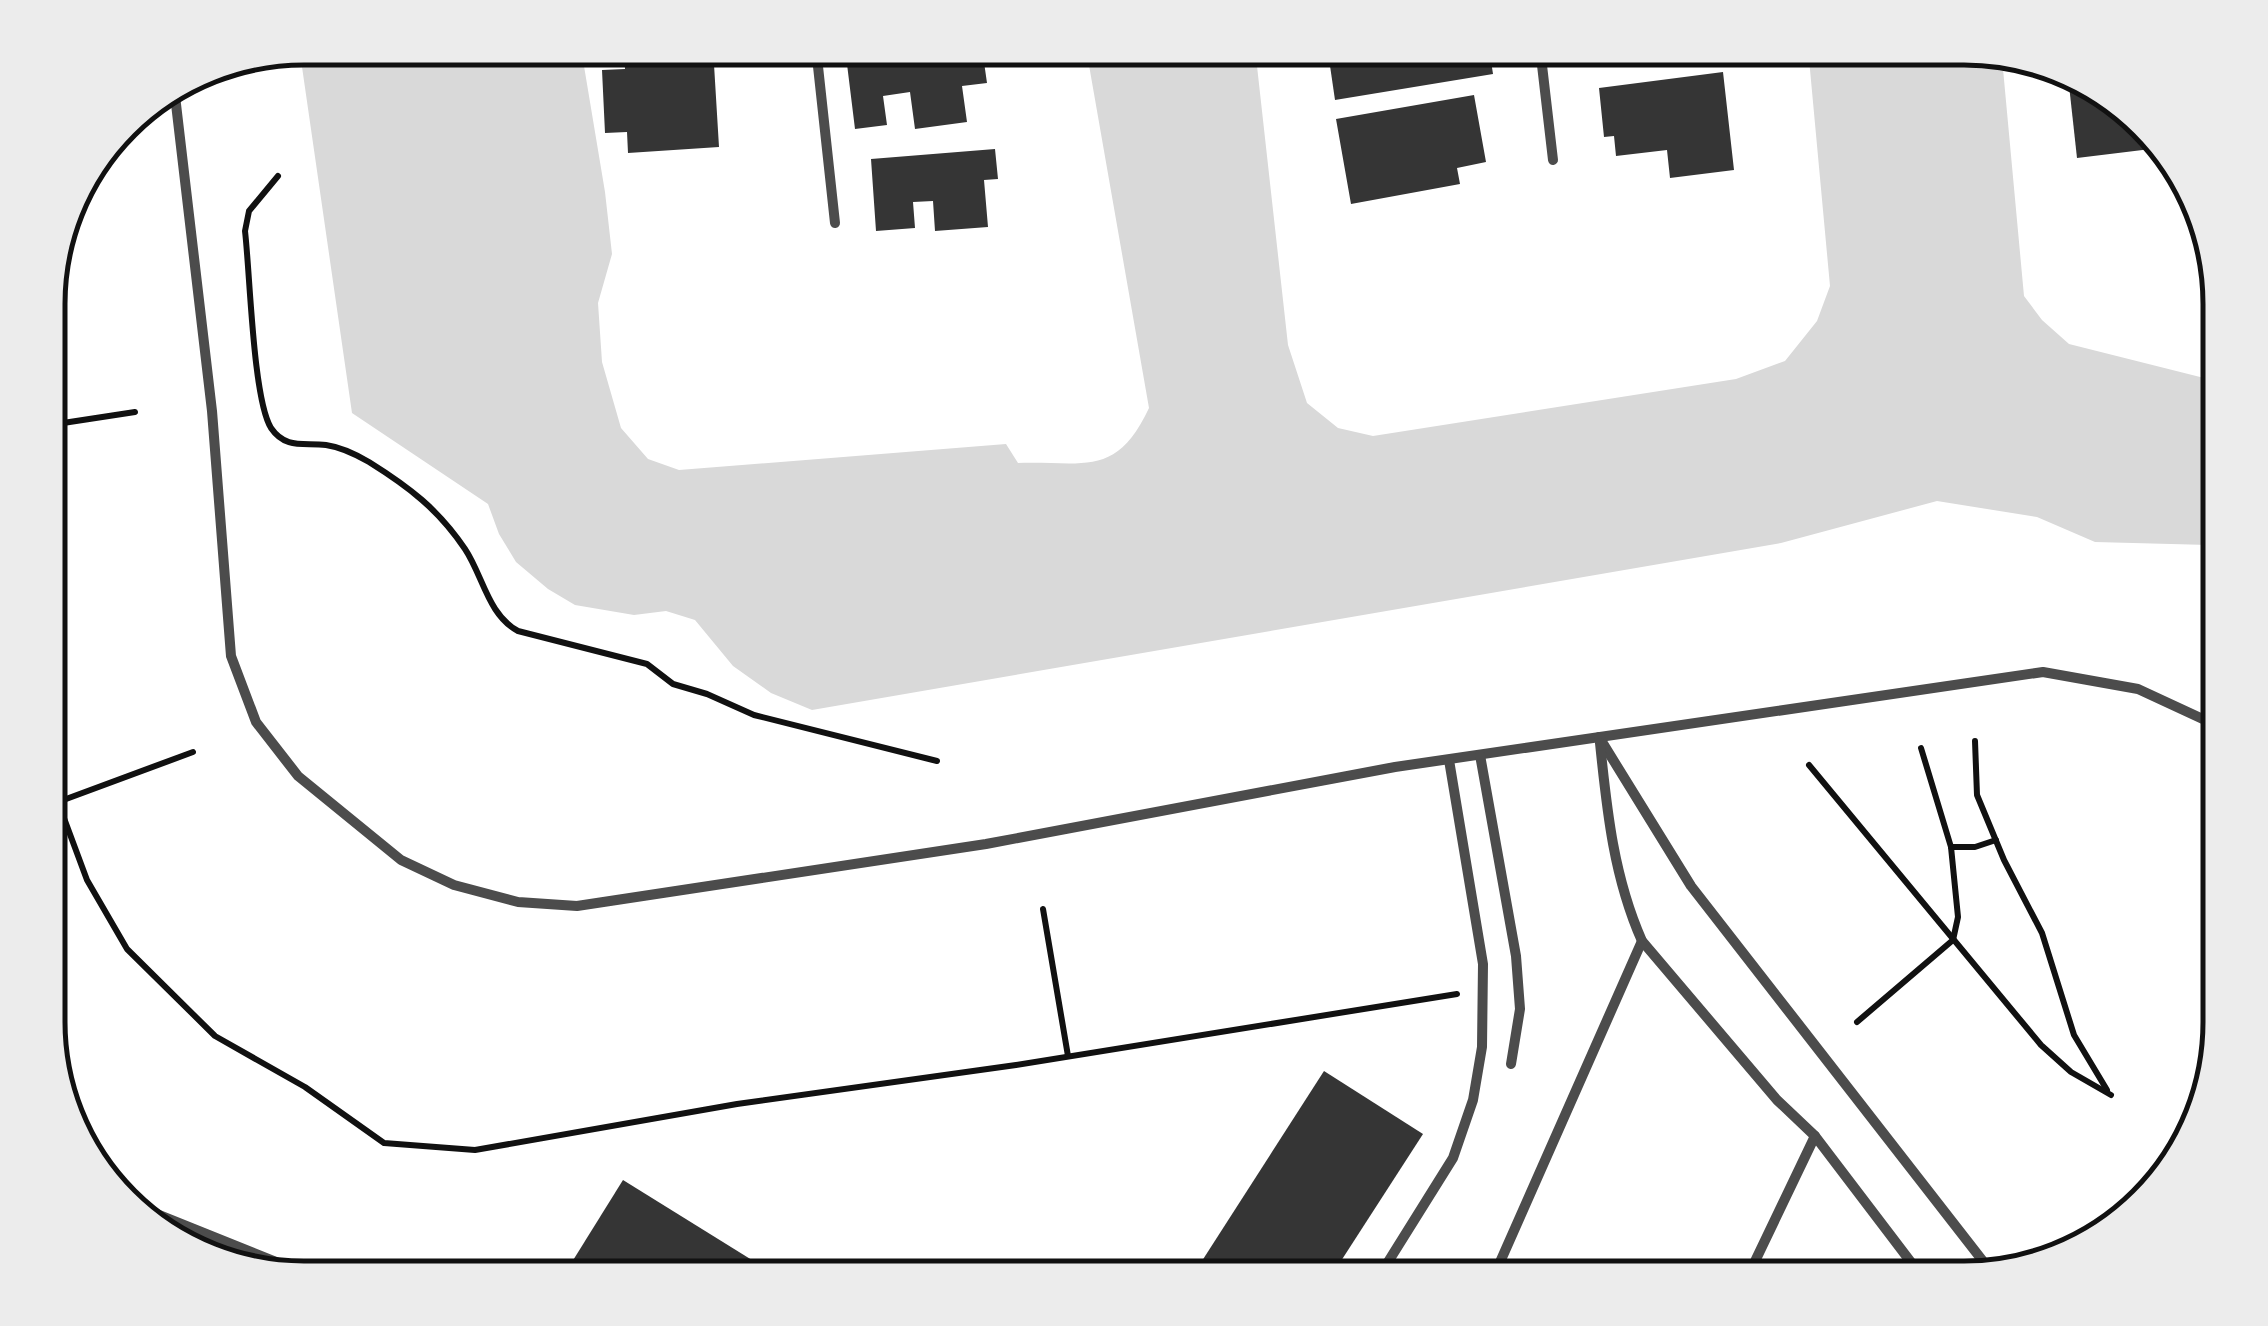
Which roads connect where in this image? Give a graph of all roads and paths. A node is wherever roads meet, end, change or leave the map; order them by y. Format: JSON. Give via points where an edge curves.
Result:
{"nodes":[{"id":1,"x":818,"y":65,"type":"edge"},
{"id":2,"x":1542,"y":65,"type":"edge"},
{"id":3,"x":176,"y":103,"type":"edge"},
{"id":4,"x":1553,"y":160,"type":"dead end"},
{"id":5,"x":278,"y":176,"type":"dead end"},
{"id":6,"x":835,"y":224,"type":"dead end"},
{"id":7,"x":135,"y":412,"type":"dead end"},
{"id":8,"x":65,"y":423,"type":"edge"},
{"id":9,"x":2202,"y":718,"type":"edge"},
{"id":10,"x":1599,"y":737,"type":"junction"},
{"id":11,"x":1975,"y":740,"type":"dead end"},
{"id":12,"x":1921,"y":748,"type":"dead end"},
{"id":13,"x":193,"y":752,"type":"dead end"},
{"id":14,"x":1480,"y":755,"type":"junction"},
{"id":15,"x":1449,"y":760,"type":"junction"},
{"id":16,"x":938,"y":761,"type":"dead end"},
{"id":17,"x":1809,"y":765,"type":"dead end"},
{"id":18,"x":65,"y":799,"type":"edge"},
{"id":19,"x":65,"y":821,"type":"edge"},
{"id":20,"x":1996,"y":840,"type":"junction"},
{"id":21,"x":1951,"y":847,"type":"junction"},
{"id":22,"x":1044,"y":909,"type":"dead end"},
{"id":23,"x":1953,"y":940,"type":"junction"},
{"id":24,"x":1642,"y":941,"type":"junction"},
{"id":25,"x":1463,"y":993,"type":"dead end"},
{"id":26,"x":1857,"y":1022,"type":"dead end"},
{"id":27,"x":1068,"y":1056,"type":"junction"},
{"id":28,"x":1512,"y":1064,"type":"dead end"},
{"id":29,"x":1815,"y":1136,"type":"junction"},
{"id":30,"x":168,"y":1218,"type":"edge"},
{"id":31,"x":266,"y":1258,"type":"edge"},
{"id":32,"x":1389,"y":1260,"type":"edge"},
{"id":33,"x":1502,"y":1260,"type":"edge"},
{"id":34,"x":1756,"y":1260,"type":"edge"},
{"id":35,"x":1909,"y":1260,"type":"edge"},
{"id":36,"x":1983,"y":1260,"type":"edge"}],
"edges":[{"from":1,"to":6,"type":"street"},
{"from":2,"to":4,"type":"street"},
{"from":3,"to":15,"type":"street","via":[[231,656],[256,722],[298,776],[402,860],[518,902],[577,906],[986,844]]},
{"from":5,"to":16,"type":"path","via":[[249,211],[245,231],[260,397],[270,427],[283,441],[361,457],[413,489],[466,550],[503,623],[518,631],[647,664],[673,684],[754,715]]},
{"from":7,"to":8,"type":"path"},
{"from":9,"to":10,"type":"street","via":[[2138,689],[2043,672]]},
{"from":10,"to":14,"type":"street"},
{"from":10,"to":24,"type":"street","via":[[1614,852]]},
{"from":10,"to":36,"type":"street","via":[[1691,886]]},
{"from":11,"to":20,"type":"path","via":[[1977,795]]},
{"from":12,"to":21,"type":"path"},
{"from":13,"to":18,"type":"path"},
{"from":14,"to":15,"type":"street"},
{"from":14,"to":28,"type":"street","via":[[1516,956],[1520,1008]]},
{"from":15,"to":32,"type":"street","via":[[1483,964],[1482,1047],[1453,1158]]},
{"from":17,"to":23,"type":"path"},
{"from":19,"to":27,"type":"path","via":[[87,880],[127,949],[215,1036],[305,1087],[384,1143],[476,1150]]},
{"from":20,"to":21,"type":"path"},
{"from":20,"to":23,"type":"path","via":[[2042,933],[2074,1035],[2111,1095],[2070,1072],[2041,1045]]},
{"from":21,"to":23,"type":"path","via":[[1958,917]]},
{"from":22,"to":27,"type":"path"},
{"from":23,"to":26,"type":"path"},
{"from":24,"to":29,"type":"street"},
{"from":24,"to":33,"type":"street"},
{"from":25,"to":27,"type":"path"},
{"from":29,"to":34,"type":"street"},
{"from":29,"to":35,"type":"street"},
{"from":30,"to":31,"type":"street"}]}
